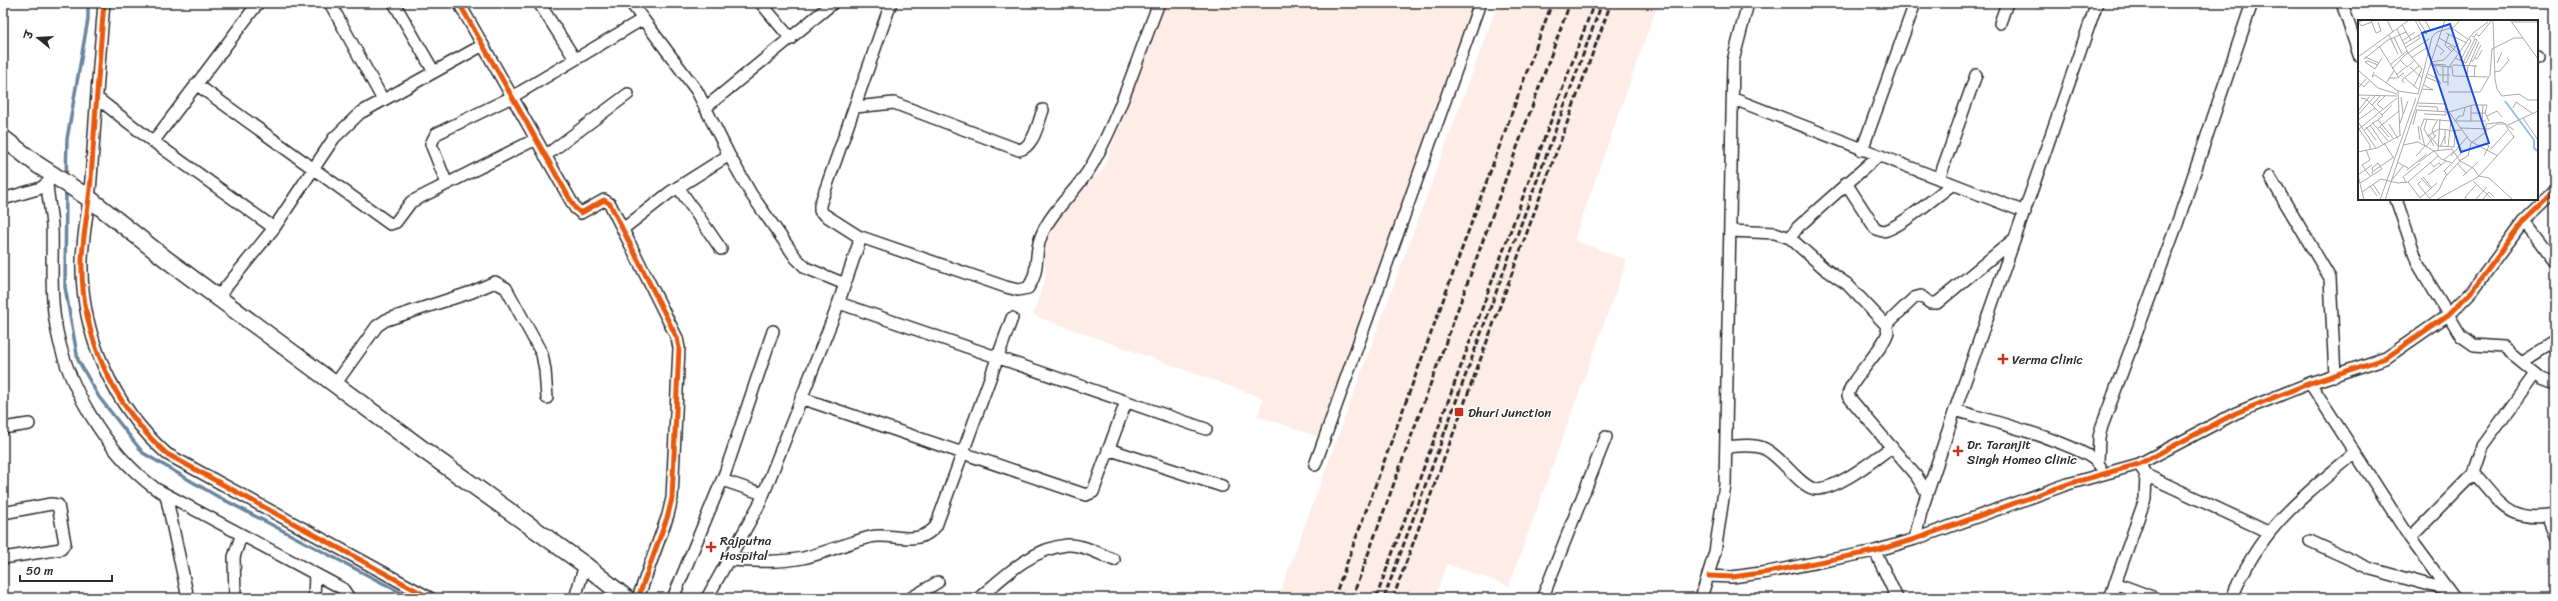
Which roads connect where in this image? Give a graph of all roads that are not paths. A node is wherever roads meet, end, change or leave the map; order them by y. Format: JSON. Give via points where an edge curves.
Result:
{"nodes":[{"id":1,"x":104,"y":3,"type":"edge"},
{"id":2,"x":258,"y":3,"type":"edge"},
{"id":3,"x":330,"y":3,"type":"edge"},
{"id":4,"x":394,"y":3,"type":"edge"},
{"id":5,"x":459,"y":3,"type":"edge"},
{"id":6,"x":539,"y":3,"type":"edge"},
{"id":7,"x":631,"y":3,"type":"edge"},
{"id":8,"x":761,"y":3,"type":"edge"},
{"id":9,"x":833,"y":3,"type":"edge"},
{"id":10,"x":891,"y":3,"type":"edge"},
{"id":11,"x":1159,"y":3,"type":"edge"},
{"id":12,"x":1480,"y":3,"type":"edge"},
{"id":13,"x":1748,"y":3,"type":"edge"},
{"id":14,"x":1915,"y":3,"type":"edge"},
{"id":15,"x":2007,"y":3,"type":"edge"},
{"id":16,"x":2097,"y":3,"type":"edge"},
{"id":17,"x":2252,"y":3,"type":"edge"},
{"id":18,"x":2342,"y":3,"type":"edge"},
{"id":19,"x":643,"y":18,"type":"junction"},
{"id":20,"x":2000,"y":23,"type":"dead end"},
{"id":21,"x":791,"y":39,"type":"junction"},
{"id":22,"x":483,"y":45,"type":"junction"},
{"id":23,"x":2358,"y":52,"type":"edge"},
{"id":24,"x":575,"y":59,"type":"junction"},
{"id":25,"x":434,"y":72,"type":"junction"},
{"id":26,"x":1976,"y":75,"type":"dead end"},
{"id":27,"x":196,"y":84,"type":"junction"},
{"id":28,"x":628,"y":94,"type":"dead end"},
{"id":29,"x":512,"y":97,"type":"junction"},
{"id":30,"x":97,"y":98,"type":"junction"},
{"id":31,"x":1734,"y":99,"type":"junction"},
{"id":32,"x":384,"y":100,"type":"junction"},
{"id":33,"x":855,"y":107,"type":"junction"},
{"id":34,"x":705,"y":108,"type":"junction"},
{"id":35,"x":1043,"y":110,"type":"dead end"},
{"id":36,"x":3,"y":138,"type":"edge"},
{"id":37,"x":536,"y":139,"type":"junction"},
{"id":38,"x":153,"y":142,"type":"junction"},
{"id":39,"x":1862,"y":150,"type":"junction"},
{"id":40,"x":729,"y":155,"type":"junction"},
{"id":41,"x":545,"y":156,"type":"junction"},
{"id":42,"x":1878,"y":156,"type":"junction"},
{"id":43,"x":314,"y":171,"type":"junction"},
{"id":44,"x":2270,"y":177,"type":"dead end"},
{"id":45,"x":1939,"y":179,"type":"junction"},
{"id":46,"x":54,"y":180,"type":"junction"},
{"id":47,"x":1846,"y":183,"type":"junction"},
{"id":48,"x":447,"y":184,"type":"junction"},
{"id":49,"x":1954,"y":184,"type":"junction"},
{"id":50,"x":678,"y":187,"type":"junction"},
{"id":51,"x":2555,"y":191,"type":"edge"},
{"id":52,"x":85,"y":196,"type":"junction"},
{"id":53,"x":3,"y":199,"type":"edge"},
{"id":54,"x":2396,"y":200,"type":"edge"},
{"id":55,"x":2025,"y":212,"type":"junction"},
{"id":56,"x":2524,"y":221,"type":"junction"},
{"id":57,"x":274,"y":228,"type":"junction"},
{"id":58,"x":623,"y":229,"type":"junction"},
{"id":59,"x":1731,"y":231,"type":"junction"},
{"id":60,"x":858,"y":236,"type":"junction"},
{"id":61,"x":1790,"y":238,"type":"junction"},
{"id":62,"x":2014,"y":238,"type":"junction"},
{"id":63,"x":721,"y":248,"type":"dead end"},
{"id":64,"x":2555,"y":262,"type":"edge"},
{"id":65,"x":845,"y":284,"type":"junction"},
{"id":66,"x":218,"y":297,"type":"junction"},
{"id":67,"x":839,"y":303,"type":"junction"},
{"id":68,"x":2448,"y":315,"type":"junction"},
{"id":69,"x":1012,"y":318,"type":"dead end"},
{"id":70,"x":1886,"y":325,"type":"junction"},
{"id":71,"x":773,"y":331,"type":"dead end"},
{"id":72,"x":2555,"y":342,"type":"edge"},
{"id":73,"x":999,"y":358,"type":"junction"},
{"id":74,"x":2522,"y":362,"type":"junction"},
{"id":75,"x":2535,"y":374,"type":"junction"},
{"id":76,"x":2336,"y":376,"type":"junction"},
{"id":77,"x":336,"y":384,"type":"junction"},
{"id":78,"x":2310,"y":384,"type":"junction"},
{"id":79,"x":2555,"y":384,"type":"edge"},
{"id":80,"x":547,"y":398,"type":"dead end"},
{"id":81,"x":801,"y":398,"type":"junction"},
{"id":82,"x":1126,"y":402,"type":"junction"},
{"id":83,"x":1955,"y":410,"type":"junction"},
{"id":84,"x":29,"y":424,"type":"dead end"},
{"id":85,"x":3,"y":428,"type":"edge"},
{"id":86,"x":1206,"y":429,"type":"dead end"},
{"id":87,"x":1606,"y":437,"type":"dead end"},
{"id":88,"x":1727,"y":447,"type":"junction"},
{"id":89,"x":1892,"y":447,"type":"junction"},
{"id":90,"x":1108,"y":449,"type":"junction"},
{"id":91,"x":962,"y":453,"type":"junction"},
{"id":92,"x":2355,"y":453,"type":"junction"},
{"id":93,"x":2098,"y":462,"type":"junction"},
{"id":94,"x":2138,"y":464,"type":"junction"},
{"id":95,"x":1315,"y":465,"type":"dead end"},
{"id":96,"x":2104,"y":473,"type":"junction"},
{"id":97,"x":2474,"y":473,"type":"junction"},
{"id":98,"x":2146,"y":475,"type":"junction"},
{"id":99,"x":722,"y":480,"type":"junction"},
{"id":100,"x":1222,"y":486,"type":"dead end"},
{"id":101,"x":763,"y":494,"type":"junction"},
{"id":102,"x":1927,"y":494,"type":"junction"},
{"id":103,"x":166,"y":495,"type":"junction"},
{"id":104,"x":3,"y":513,"type":"edge"},
{"id":105,"x":2551,"y":516,"type":"edge"},
{"id":106,"x":2268,"y":532,"type":"junction"},
{"id":107,"x":241,"y":536,"type":"junction"},
{"id":108,"x":2555,"y":536,"type":"edge"},
{"id":109,"x":2410,"y":538,"type":"junction"},
{"id":110,"x":1915,"y":539,"type":"junction"},
{"id":111,"x":2310,"y":541,"type":"dead end"},
{"id":112,"x":1875,"y":551,"type":"junction"},
{"id":113,"x":3,"y":558,"type":"edge"},
{"id":114,"x":729,"y":560,"type":"junction"},
{"id":115,"x":1114,"y":560,"type":"dead end"},
{"id":116,"x":585,"y":565,"type":"junction"},
{"id":117,"x":315,"y":574,"type":"junction"},
{"id":118,"x":1709,"y":576,"type":"junction"},
{"id":119,"x":938,"y":582,"type":"dead end"},
{"id":120,"x":2115,"y":583,"type":"junction"},
{"id":121,"x":2451,"y":594,"type":"edge"},
{"id":122,"x":1546,"y":597,"type":"edge"},
{"id":123,"x":188,"y":598,"type":"edge"},
{"id":124,"x":235,"y":598,"type":"edge"},
{"id":125,"x":314,"y":598,"type":"edge"},
{"id":126,"x":349,"y":598,"type":"edge"},
{"id":127,"x":430,"y":598,"type":"edge"},
{"id":128,"x":575,"y":598,"type":"edge"},
{"id":129,"x":626,"y":598,"type":"edge"},
{"id":130,"x":638,"y":598,"type":"edge"},
{"id":131,"x":673,"y":598,"type":"edge"},
{"id":132,"x":707,"y":598,"type":"edge"},
{"id":133,"x":911,"y":598,"type":"edge"},
{"id":134,"x":979,"y":598,"type":"edge"},
{"id":135,"x":1701,"y":598,"type":"edge"},
{"id":136,"x":1897,"y":598,"type":"edge"},
{"id":137,"x":2110,"y":598,"type":"edge"},
{"id":138,"x":2155,"y":598,"type":"edge"},
{"id":139,"x":2232,"y":598,"type":"edge"}],
"edges":[{"from":1,"to":30,"type":"street"},
{"from":2,"to":27,"type":"street"},
{"from":3,"to":32,"type":"street"},
{"from":4,"to":25,"type":"street"},
{"from":5,"to":22,"type":"street"},
{"from":6,"to":24,"type":"street"},
{"from":7,"to":19,"type":"street"},
{"from":8,"to":21,"type":"street"},
{"from":9,"to":21,"type":"street"},
{"from":10,"to":33,"type":"street"},
{"from":11,"to":60,"type":"street","via":[[1093,164],[1050,219],[1042,234],[1037,250],[1035,278],[1028,288],[1018,290],[1006,287]]},
{"from":12,"to":95,"type":"street"},
{"from":13,"to":31,"type":"street","via":[[1734,61]]},
{"from":14,"to":39,"type":"street"},
{"from":15,"to":20,"type":"street"},
{"from":16,"to":55,"type":"street"},
{"from":17,"to":93,"type":"street","via":[[2177,224],[2102,426],[2098,441]]},
{"from":18,"to":23,"type":"street"},
{"from":19,"to":24,"type":"street"},
{"from":19,"to":34,"type":"street","via":[[697,91]]},
{"from":21,"to":34,"type":"street"},
{"from":22,"to":25,"type":"street"},
{"from":22,"to":29,"type":"street"},
{"from":24,"to":29,"type":"street"},
{"from":25,"to":32,"type":"street"},
{"from":26,"to":45,"type":"street"},
{"from":27,"to":38,"type":"street"},
{"from":27,"to":43,"type":"street"},
{"from":28,"to":41,"type":"street"},
{"from":29,"to":37,"type":"street"},
{"from":29,"to":48,"type":"street","via":[[436,134],[431,144]]},
{"from":30,"to":38,"type":"street"},
{"from":30,"to":52,"type":"street"},
{"from":31,"to":39,"type":"street"},
{"from":31,"to":59,"type":"street"},
{"from":32,"to":43,"type":"street","via":[[360,113],[344,126]]},
{"from":33,"to":35,"type":"street","via":[[894,103],[1019,150],[1030,144]]},
{"from":33,"to":60,"type":"street","via":[[820,210]]},
{"from":34,"to":40,"type":"street"},
{"from":36,"to":46,"type":"street"},
{"from":37,"to":41,"type":"street"},
{"from":37,"to":48,"type":"street"},
{"from":38,"to":57,"type":"street"},
{"from":39,"to":42,"type":"street"},
{"from":40,"to":50,"type":"street"},
{"from":40,"to":65,"type":"street","via":[[751,194],[796,258],[806,268]]},
{"from":41,"to":58,"type":"street","via":[[578,212],[584,212],[607,200]]},
{"from":42,"to":45,"type":"street"},
{"from":42,"to":47,"type":"street"},
{"from":43,"to":48,"type":"street","via":[[390,224],[396,222],[411,202]]},
{"from":43,"to":57,"type":"street"},
{"from":44,"to":76,"type":"street","via":[[2330,278]]},
{"from":45,"to":49,"type":"street"},
{"from":46,"to":52,"type":"street"},
{"from":46,"to":53,"type":"street","via":[[41,188]]},
{"from":46,"to":103,"type":"street","via":[[52,226],[55,321],[64,359],[79,394],[99,429],[142,479]]},
{"from":47,"to":49,"type":"street","via":[[1875,228],[1880,231],[1886,231],[1899,223]]},
{"from":47,"to":61,"type":"street","via":[[1798,227]]},
{"from":49,"to":55,"type":"street"},
{"from":50,"to":58,"type":"street"},
{"from":50,"to":63,"type":"street"},
{"from":51,"to":56,"type":"street"},
{"from":52,"to":66,"type":"street"},
{"from":52,"to":127,"type":"street","via":[[82,260],[95,347],[110,381],[146,436],[167,454],[188,467]]},
{"from":54,"to":68,"type":"street","via":[[2418,264]]},
{"from":55,"to":62,"type":"street"},
{"from":56,"to":64,"type":"street"},
{"from":56,"to":68,"type":"street","via":[[2473,290]]},
{"from":57,"to":66,"type":"street"},
{"from":58,"to":130,"type":"street","via":[[679,348],[672,498]]},
{"from":59,"to":61,"type":"street","via":[[1775,233]]},
{"from":59,"to":88,"type":"street"},
{"from":60,"to":65,"type":"street","via":[[859,243]]},
{"from":61,"to":70,"type":"street","via":[[1825,269],[1847,284]]},
{"from":62,"to":70,"type":"street","via":[[1937,303],[1930,303],[1920,296],[1914,298]]},
{"from":62,"to":83,"type":"street"},
{"from":65,"to":67,"type":"street"},
{"from":66,"to":77,"type":"street"},
{"from":67,"to":73,"type":"street"},
{"from":67,"to":81,"type":"street"},
{"from":68,"to":74,"type":"street","via":[[2467,343],[2482,347],[2503,347]]},
{"from":68,"to":76,"type":"street","via":[[2386,358]]},
{"from":69,"to":73,"type":"street"},
{"from":70,"to":89,"type":"street","via":[[1888,332],[1883,344],[1852,386],[1848,396]]},
{"from":71,"to":99,"type":"street"},
{"from":72,"to":74,"type":"street"},
{"from":73,"to":82,"type":"street"},
{"from":73,"to":91,"type":"street"},
{"from":74,"to":75,"type":"street"},
{"from":75,"to":79,"type":"street"},
{"from":75,"to":97,"type":"street","via":[[2483,446]]},
{"from":76,"to":78,"type":"street"},
{"from":77,"to":80,"type":"street","via":[[377,326],[386,320],[495,282],[506,288],[542,354],[546,370]]},
{"from":77,"to":116,"type":"street"},
{"from":78,"to":92,"type":"street"},
{"from":78,"to":94,"type":"street","via":[[2221,420]]},
{"from":81,"to":91,"type":"street"},
{"from":81,"to":101,"type":"street"},
{"from":82,"to":86,"type":"street"},
{"from":82,"to":90,"type":"street"},
{"from":83,"to":93,"type":"street","via":[[2056,441],[2091,456]]},
{"from":83,"to":102,"type":"street"},
{"from":84,"to":85,"type":"street"},
{"from":87,"to":122,"type":"street"},
{"from":88,"to":89,"type":"street","via":[[1753,446],[1764,449],[1791,469],[1807,488],[1819,489],[1851,475]]},
{"from":88,"to":118,"type":"street","via":[[1725,485]]},
{"from":89,"to":102,"type":"street","via":[[1917,477]]},
{"from":90,"to":91,"type":"street","via":[[1093,492],[1086,495]]},
{"from":90,"to":100,"type":"street"},
{"from":91,"to":114,"type":"street","via":[[936,526],[930,533],[908,539],[888,535],[870,537],[803,558],[776,561]]},
{"from":92,"to":106,"type":"street","via":[[2312,489]]},
{"from":92,"to":109,"type":"street"},
{"from":93,"to":96,"type":"street"},
{"from":94,"to":96,"type":"street"},
{"from":94,"to":98,"type":"street"},
{"from":96,"to":110,"type":"street"},
{"from":97,"to":105,"type":"street","via":[[2514,514]]},
{"from":97,"to":109,"type":"street"},
{"from":98,"to":106,"type":"street"},
{"from":98,"to":120,"type":"street","via":[[2145,499]]},
{"from":99,"to":101,"type":"street"},
{"from":99,"to":131,"type":"street"},
{"from":101,"to":114,"type":"street"},
{"from":102,"to":110,"type":"street"},
{"from":103,"to":107,"type":"street"},
{"from":103,"to":123,"type":"street"},
{"from":104,"to":113,"type":"street","via":[[58,505],[65,539],[61,549]]},
{"from":105,"to":108,"type":"street"},
{"from":106,"to":139,"type":"street","via":[[2247,564]]},
{"from":107,"to":117,"type":"street"},
{"from":107,"to":124,"type":"street","via":[[234,556]]},
{"from":109,"to":121,"type":"street"},
{"from":110,"to":112,"type":"street"},
{"from":111,"to":121,"type":"street","via":[[2371,569]]},
{"from":112,"to":118,"type":"street","via":[[1768,572],[1732,577]]},
{"from":112,"to":136,"type":"street"},
{"from":114,"to":132,"type":"street"},
{"from":115,"to":134,"type":"street","via":[[1068,545],[1030,559],[1004,576]]},
{"from":116,"to":128,"type":"street"},
{"from":116,"to":129,"type":"street"},
{"from":117,"to":125,"type":"street"},
{"from":117,"to":126,"type":"street","via":[[343,589]]},
{"from":118,"to":135,"type":"street"},
{"from":119,"to":133,"type":"street"},
{"from":120,"to":137,"type":"street"},
{"from":120,"to":138,"type":"street"}]}
